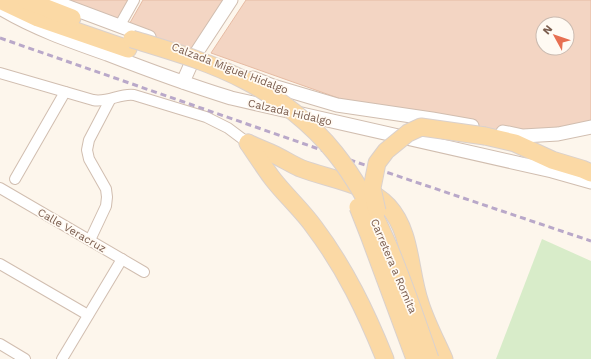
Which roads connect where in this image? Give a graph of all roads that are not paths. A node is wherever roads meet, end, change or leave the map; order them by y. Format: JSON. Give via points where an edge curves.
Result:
{"nodes":[{"id":1,"x":0,"y":0,"type":"edge"},
{"id":2,"x":26,"y":0,"type":"edge"},
{"id":3,"x":50,"y":0,"type":"edge"},
{"id":4,"x":134,"y":0,"type":"edge"},
{"id":5,"x":232,"y":0,"type":"edge"},
{"id":6,"x":0,"y":8,"type":"edge"},
{"id":7,"x":120,"y":26,"type":"junction"},
{"id":8,"x":130,"y":44,"type":"junction"},
{"id":9,"x":195,"y":55,"type":"junction"},
{"id":10,"x":0,"y":72,"type":"edge"},
{"id":11,"x":244,"y":75,"type":"junction"},
{"id":12,"x":183,"y":82,"type":"junction"},
{"id":13,"x":65,"y":92,"type":"junction"},
{"id":14,"x":231,"y":98,"type":"junction"},
{"id":15,"x":110,"y":100,"type":"junction"},
{"id":16,"x":337,"y":105,"type":"junction"},
{"id":17,"x":334,"y":121,"type":"junction"},
{"id":18,"x":591,"y":127,"type":"edge"},
{"id":19,"x":483,"y":132,"type":"junction"},
{"id":20,"x":248,"y":143,"type":"junction"},
{"id":21,"x":475,"y":153,"type":"junction"},
{"id":22,"x":591,"y":173,"type":"edge"},
{"id":23,"x":15,"y":179,"type":"dead end"},
{"id":24,"x":591,"y":182,"type":"edge"},
{"id":25,"x":0,"y":188,"type":"edge"},
{"id":26,"x":383,"y":234,"type":"junction"},
{"id":27,"x":90,"y":240,"type":"junction"},
{"id":28,"x":122,"y":259,"type":"junction"},
{"id":29,"x":0,"y":264,"type":"edge"},
{"id":30,"x":144,"y":272,"type":"dead end"},
{"id":31,"x":409,"y":299,"type":"junction"},
{"id":32,"x":88,"y":315,"type":"junction"},
{"id":33,"x":0,"y":344,"type":"edge"},
{"id":34,"x":411,"y":354,"type":"edge"},
{"id":35,"x":25,"y":359,"type":"edge"},
{"id":36,"x":62,"y":359,"type":"edge"},
{"id":37,"x":385,"y":359,"type":"edge"},
{"id":38,"x":430,"y":359,"type":"edge"},
{"id":39,"x":438,"y":359,"type":"edge"},
{"id":40,"x":444,"y":359,"type":"edge"}],
"edges":[{"from":1,"to":8,"type":"main road","via":[[38,18]]},
{"from":2,"to":8,"type":"main road"},
{"from":3,"to":7,"type":"street","name":"Calzada Miguel Hidalgo"},
{"from":4,"to":7,"type":"street"},
{"from":5,"to":9,"type":"street"},
{"from":6,"to":12,"type":"street","name":"Calzada Hidalgo","via":[[58,36]]},
{"from":7,"to":9,"type":"street","name":"Calzada Miguel Hidalgo"},
{"from":8,"to":26,"type":"main road","name":"Carretera a Romita","bridge":true,"via":[[205,62],[253,84],[276,99],[316,131],[335,153]]},
{"from":8,"to":34,"type":"main road","name":"Carretera a Romita","bridge":true,"via":[[244,90],[301,132],[324,156],[358,206]]},
{"from":9,"to":11,"type":"street","name":"Calzada Miguel Hidalgo"},
{"from":9,"to":12,"type":"street"},
{"from":10,"to":13,"type":"street"},
{"from":11,"to":14,"type":"street"},
{"from":11,"to":16,"type":"street","name":"Calzada Miguel Hidalgo"},
{"from":12,"to":14,"type":"street","name":"Calzada Hidalgo"},
{"from":13,"to":15,"type":"street","via":[[98,102]]},
{"from":13,"to":23,"type":"street"},
{"from":14,"to":17,"type":"street","name":"Calzada Hidalgo"},
{"from":15,"to":20,"type":"street","via":[[129,95],[206,117],[228,128]]},
{"from":15,"to":27,"type":"street","via":[[89,140],[87,150],[89,159],[106,189],[107,197],[106,206]]},
{"from":16,"to":17,"type":"street"},
{"from":16,"to":19,"type":"street","name":"Calzada Miguel Hidalgo","via":[[432,119]]},
{"from":17,"to":21,"type":"street","name":"Calzada Hidalgo"},
{"from":18,"to":19,"type":"street","name":"Calzada Miguel Hidalgo","via":[[558,134],[524,136]]},
{"from":19,"to":21,"type":"street","via":[[475,133],[472,141]]},
{"from":19,"to":22,"type":"main road"},
{"from":19,"to":26,"type":"main road","bridge":true,"via":[[420,127],[408,133],[386,151],[377,163],[372,188]]},
{"from":20,"to":37,"type":"main road","via":[[273,179],[315,227],[333,254],[364,308]]},
{"from":20,"to":40,"type":"main road","via":[[299,168],[358,186],[388,206],[399,223],[407,244],[420,304]]},
{"from":21,"to":24,"type":"street","name":"Calzada Hidalgo"},
{"from":25,"to":27,"type":"street","name":"Calle Veracruz"},
{"from":26,"to":31,"type":"main road","name":"Carretera a Romita","bridge":true},
{"from":27,"to":28,"type":"street","name":"Calle Veracruz"},
{"from":28,"to":30,"type":"street","name":"Calle Veracruz"},
{"from":28,"to":32,"type":"street"},
{"from":29,"to":32,"type":"street"},
{"from":31,"to":38,"type":"main road","name":"Carretera a Romita","bridge":true},
{"from":31,"to":39,"type":"main road","bridge":true},
{"from":32,"to":36,"type":"street"},
{"from":33,"to":35,"type":"street"}]}
